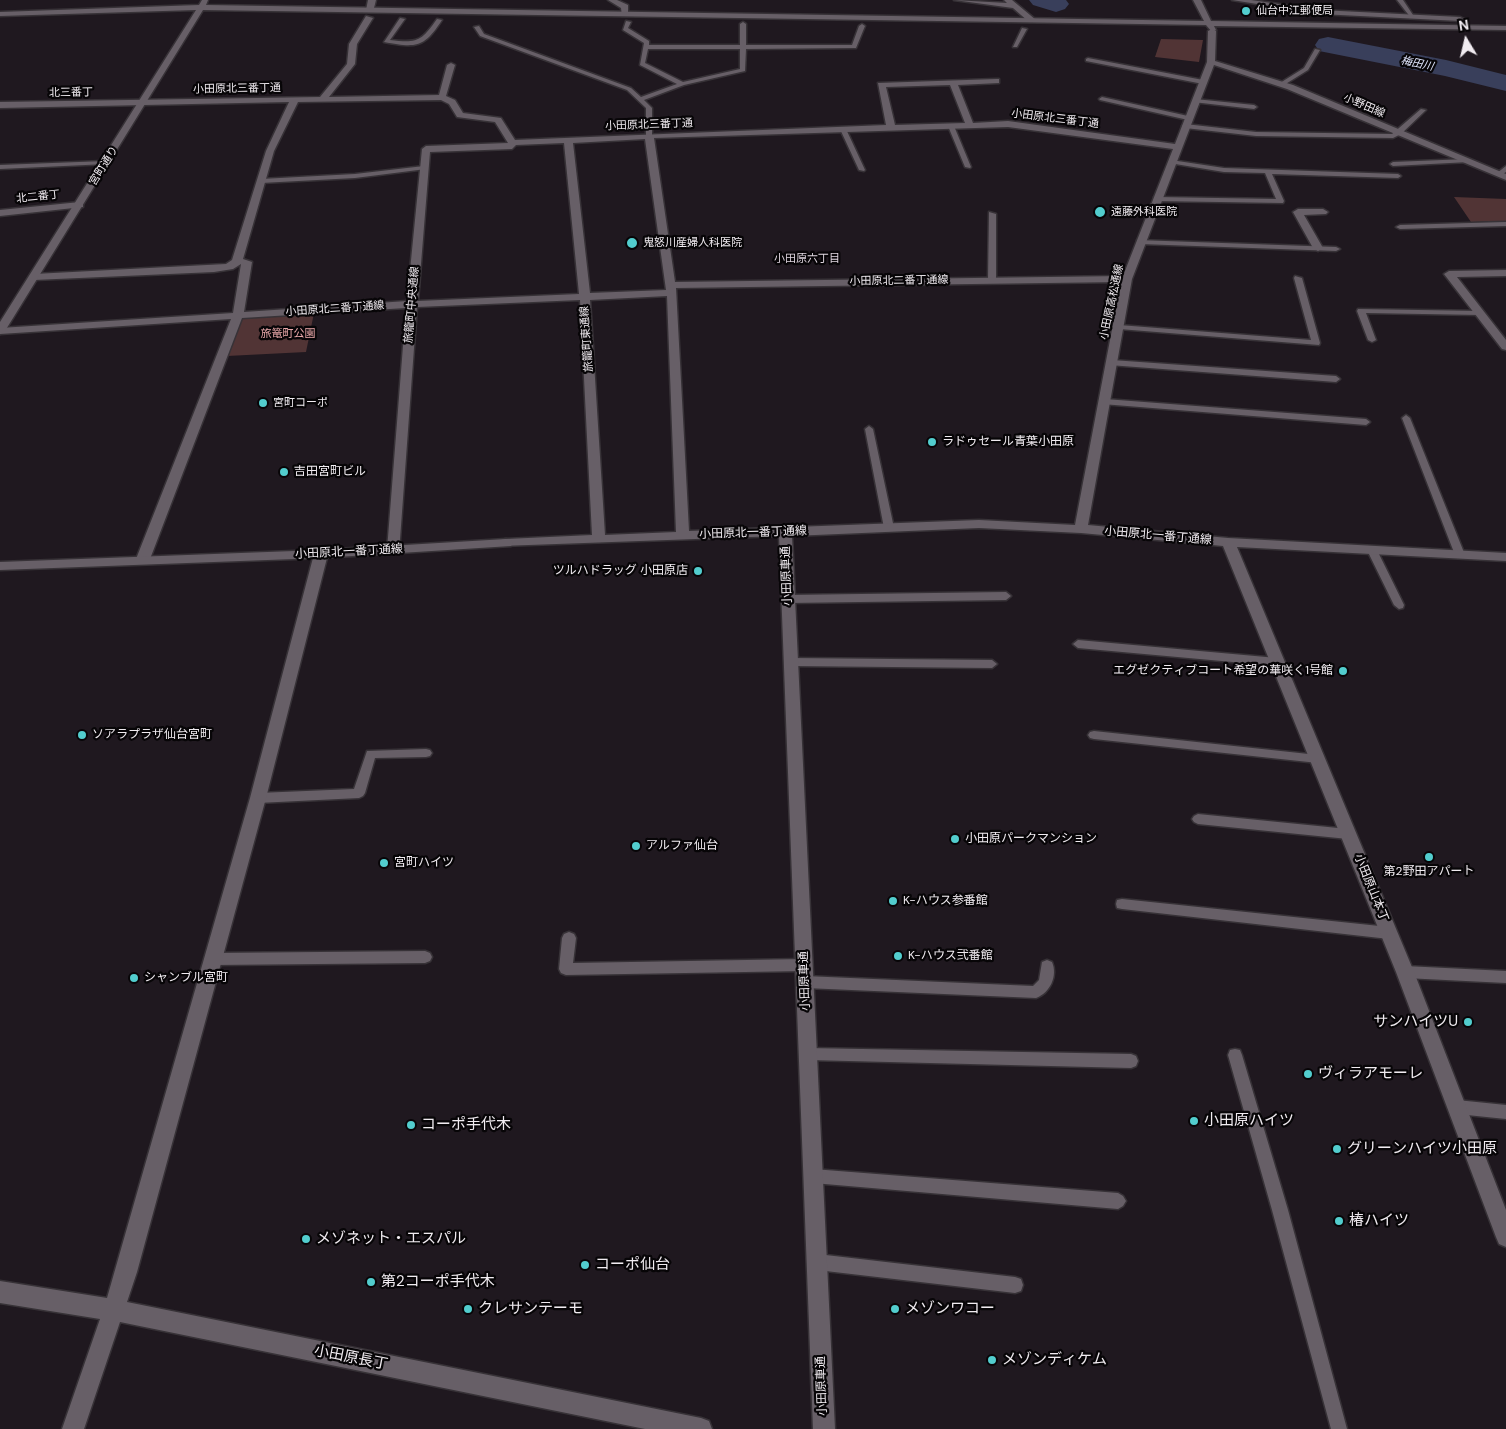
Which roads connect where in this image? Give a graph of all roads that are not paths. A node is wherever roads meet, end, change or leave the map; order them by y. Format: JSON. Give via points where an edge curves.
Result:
{"nodes":[{"id":1,"x":372,"y":0,"type":"edge"},
{"id":2,"x":612,"y":0,"type":"edge"},
{"id":3,"x":958,"y":0,"type":"edge"},
{"id":4,"x":1008,"y":0,"type":"edge"},
{"id":5,"x":1197,"y":0,"type":"edge"},
{"id":6,"x":1236,"y":0,"type":"edge"},
{"id":7,"x":1400,"y":0,"type":"edge"},
{"id":8,"x":204,"y":4,"type":"edge"},
{"id":9,"x":1014,"y":6,"type":"junction"},
{"id":10,"x":0,"y":14,"type":"edge"},
{"id":11,"x":369,"y":14,"type":"junction"},
{"id":12,"x":196,"y":16,"type":"junction"},
{"id":13,"x":1413,"y":17,"type":"junction"},
{"id":14,"x":626,"y":18,"type":"junction"},
{"id":15,"x":402,"y":19,"type":"junction"},
{"id":16,"x":1460,"y":19,"type":"dead end"},
{"id":17,"x":439,"y":20,"type":"junction"},
{"id":18,"x":1032,"y":20,"type":"junction"},
{"id":19,"x":0,"y":22,"type":"edge"},
{"id":20,"x":743,"y":24,"type":"junction"},
{"id":21,"x":476,"y":26,"type":"dead end"},
{"id":22,"x":862,"y":26,"type":"junction"},
{"id":23,"x":1210,"y":27,"type":"junction"},
{"id":24,"x":1506,"y":28,"type":"edge"},
{"id":25,"x":1024,"y":29,"type":"junction"},
{"id":26,"x":1506,"y":35,"type":"edge"},
{"id":27,"x":1015,"y":46,"type":"dead end"},
{"id":28,"x":648,"y":47,"type":"junction"},
{"id":29,"x":743,"y":48,"type":"junction"},
{"id":30,"x":1318,"y":50,"type":"dead end"},
{"id":31,"x":1088,"y":60,"type":"dead end"},
{"id":32,"x":1211,"y":62,"type":"junction"},
{"id":33,"x":451,"y":65,"type":"dead end"},
{"id":34,"x":996,"y":81,"type":"dead end"},
{"id":35,"x":1203,"y":82,"type":"junction"},
{"id":36,"x":953,"y":83,"type":"junction"},
{"id":37,"x":682,"y":84,"type":"junction"},
{"id":38,"x":1282,"y":84,"type":"junction"},
{"id":39,"x":442,"y":97,"type":"junction"},
{"id":40,"x":323,"y":98,"type":"junction"},
{"id":41,"x":295,"y":99,"type":"junction"},
{"id":42,"x":640,"y":99,"type":"junction"},
{"id":43,"x":1102,"y":99,"type":"dead end"},
{"id":44,"x":1195,"y":101,"type":"junction"},
{"id":45,"x":143,"y":102,"type":"junction"},
{"id":46,"x":0,"y":105,"type":"edge"},
{"id":47,"x":1254,"y":106,"type":"dead end"},
{"id":48,"x":1423,"y":110,"type":"dead end"},
{"id":49,"x":1187,"y":122,"type":"junction"},
{"id":50,"x":970,"y":125,"type":"junction"},
{"id":51,"x":951,"y":126,"type":"junction"},
{"id":52,"x":891,"y":128,"type":"junction"},
{"id":53,"x":843,"y":129,"type":"junction"},
{"id":54,"x":1399,"y":133,"type":"junction"},
{"id":55,"x":649,"y":136,"type":"junction"},
{"id":56,"x":568,"y":140,"type":"junction"},
{"id":57,"x":512,"y":143,"type":"junction"},
{"id":58,"x":1177,"y":146,"type":"junction"},
{"id":59,"x":1171,"y":162,"type":"junction"},
{"id":60,"x":1467,"y":162,"type":"junction"},
{"id":61,"x":105,"y":163,"type":"junction"},
{"id":62,"x":1393,"y":164,"type":"dead end"},
{"id":63,"x":0,"y":167,"type":"edge"},
{"id":64,"x":424,"y":168,"type":"junction"},
{"id":65,"x":968,"y":168,"type":"dead end"},
{"id":66,"x":862,"y":170,"type":"dead end"},
{"id":67,"x":1268,"y":172,"type":"junction"},
{"id":68,"x":1504,"y":173,"type":"edge"},
{"id":69,"x":1398,"y":176,"type":"dead end"},
{"id":70,"x":262,"y":181,"type":"junction"},
{"id":71,"x":1157,"y":199,"type":"junction"},
{"id":72,"x":80,"y":205,"type":"junction"},
{"id":73,"x":1323,"y":212,"type":"dead end"},
{"id":74,"x":0,"y":213,"type":"edge"},
{"id":75,"x":992,"y":214,"type":"dead end"},
{"id":76,"x":1506,"y":224,"type":"edge"},
{"id":77,"x":1400,"y":227,"type":"dead end"},
{"id":78,"x":1140,"y":242,"type":"junction"},
{"id":79,"x":1318,"y":248,"type":"junction"},
{"id":80,"x":1336,"y":249,"type":"dead end"},
{"id":81,"x":237,"y":261,"type":"junction"},
{"id":82,"x":1506,"y":273,"type":"edge"},
{"id":83,"x":34,"y":278,"type":"junction"},
{"id":84,"x":1298,"y":278,"type":"dead end"},
{"id":85,"x":1127,"y":279,"type":"junction"},
{"id":86,"x":992,"y":280,"type":"junction"},
{"id":87,"x":670,"y":289,"type":"junction"},
{"id":88,"x":584,"y":297,"type":"junction"},
{"id":89,"x":412,"y":304,"type":"junction"},
{"id":90,"x":1480,"y":314,"type":"junction"},
{"id":91,"x":238,"y":315,"type":"junction"},
{"id":92,"x":1118,"y":327,"type":"junction"},
{"id":93,"x":0,"y":331,"type":"edge"},
{"id":94,"x":1502,"y":337,"type":"edge"},
{"id":95,"x":1372,"y":340,"type":"dead end"},
{"id":96,"x":1506,"y":347,"type":"edge"},
{"id":97,"x":1112,"y":363,"type":"junction"},
{"id":98,"x":1336,"y":379,"type":"dead end"},
{"id":99,"x":1105,"y":402,"type":"junction"},
{"id":100,"x":1406,"y":418,"type":"dead end"},
{"id":101,"x":1366,"y":422,"type":"dead end"},
{"id":102,"x":869,"y":429,"type":"dead end"},
{"id":103,"x":889,"y":528,"type":"junction"},
{"id":104,"x":1081,"y":530,"type":"junction"},
{"id":105,"x":785,"y":533,"type":"junction"},
{"id":106,"x":683,"y":535,"type":"junction"},
{"id":107,"x":599,"y":539,"type":"junction"},
{"id":108,"x":1228,"y":542,"type":"junction"},
{"id":109,"x":394,"y":550,"type":"junction"},
{"id":110,"x":1372,"y":550,"type":"junction"},
{"id":111,"x":321,"y":554,"type":"junction"},
{"id":112,"x":1460,"y":555,"type":"junction"},
{"id":113,"x":1506,"y":557,"type":"edge"},
{"id":114,"x":143,"y":559,"type":"junction"},
{"id":115,"x":0,"y":566,"type":"edge"},
{"id":116,"x":1006,"y":596,"type":"dead end"},
{"id":117,"x":788,"y":599,"type":"junction"},
{"id":118,"x":1399,"y":605,"type":"dead end"},
{"id":119,"x":1078,"y":644,"type":"dead end"},
{"id":120,"x":791,"y":662,"type":"junction"},
{"id":121,"x":1277,"y":662,"type":"junction"},
{"id":122,"x":992,"y":664,"type":"dead end"},
{"id":123,"x":1094,"y":735,"type":"dead end"},
{"id":124,"x":426,"y":753,"type":"dead end"},
{"id":125,"x":1318,"y":760,"type":"junction"},
{"id":126,"x":258,"y":798,"type":"junction"},
{"id":127,"x":1198,"y":819,"type":"dead end"},
{"id":128,"x":1348,"y":834,"type":"junction"},
{"id":129,"x":1122,"y":904,"type":"dead end"},
{"id":130,"x":1389,"y":933,"type":"junction"},
{"id":131,"x":568,"y":938,"type":"dead end"},
{"id":132,"x":425,"y":957,"type":"dead end"},
{"id":133,"x":213,"y":959,"type":"junction"},
{"id":134,"x":1046,"y":966,"type":"dead end"},
{"id":135,"x":1405,"y":972,"type":"junction"},
{"id":136,"x":804,"y":974,"type":"junction"},
{"id":137,"x":1506,"y":977,"type":"edge"},
{"id":138,"x":808,"y":1054,"type":"junction"},
{"id":139,"x":1234,"y":1055,"type":"dead end"},
{"id":140,"x":1131,"y":1061,"type":"dead end"},
{"id":141,"x":1457,"y":1107,"type":"junction"},
{"id":142,"x":1506,"y":1112,"type":"edge"},
{"id":143,"x":813,"y":1176,"type":"junction"},
{"id":144,"x":1118,"y":1201,"type":"dead end"},
{"id":145,"x":1502,"y":1218,"type":"edge"},
{"id":146,"x":1506,"y":1237,"type":"edge"},
{"id":147,"x":817,"y":1262,"type":"junction"},
{"id":148,"x":1015,"y":1285,"type":"dead end"},
{"id":149,"x":0,"y":1292,"type":"edge"},
{"id":150,"x":113,"y":1310,"type":"junction"},
{"id":151,"x":73,"y":1429,"type":"edge"},
{"id":152,"x":701,"y":1429,"type":"edge"},
{"id":153,"x":824,"y":1429,"type":"edge"},
{"id":154,"x":1339,"y":1429,"type":"edge"}],
"edges":[{"from":1,"to":11,"type":"street"},
{"from":2,"to":14,"type":"street","via":[[625,7]]},
{"from":3,"to":9,"type":"street"},
{"from":4,"to":9,"type":"street"},
{"from":5,"to":23,"type":"street"},
{"from":6,"to":13,"type":"street","via":[[1320,12]]},
{"from":7,"to":13,"type":"lane"},
{"from":8,"to":10,"type":"street"},
{"from":8,"to":11,"type":"street"},
{"from":8,"to":12,"type":"street","name":"宮町通り"},
{"from":9,"to":18,"type":"street"},
{"from":11,"to":12,"type":"street"},
{"from":11,"to":14,"type":"street"},
{"from":11,"to":15,"type":"street"},
{"from":11,"to":40,"type":"street","via":[[353,44],[351,64]]},
{"from":12,"to":19,"type":"street"},
{"from":12,"to":45,"type":"street","name":"宮町通り"},
{"from":13,"to":16,"type":"street"},
{"from":14,"to":17,"type":"street"},
{"from":14,"to":18,"type":"street"},
{"from":14,"to":20,"type":"street"},
{"from":14,"to":28,"type":"lane","via":[[625,29],[647,42]]},
{"from":15,"to":17,"type":"street"},
{"from":15,"to":17,"type":"lane","via":[[386,41],[417,44],[428,37]]},
{"from":18,"to":23,"type":"street"},
{"from":20,"to":22,"type":"street"},
{"from":20,"to":29,"type":"lane"},
{"from":21,"to":42,"type":"lane","via":[[482,35],[629,89]]},
{"from":22,"to":25,"type":"street"},
{"from":22,"to":29,"type":"lane","via":[[854,46]]},
{"from":23,"to":24,"type":"street"},
{"from":23,"to":25,"type":"street"},
{"from":23,"to":26,"type":"street"},
{"from":23,"to":32,"type":"street","name":"小田原高松通線"},
{"from":25,"to":27,"type":"lane"},
{"from":28,"to":29,"type":"lane"},
{"from":28,"to":37,"type":"lane","via":[[642,64]]},
{"from":29,"to":37,"type":"lane","via":[[743,70]]},
{"from":30,"to":38,"type":"lane","via":[[1306,69]]},
{"from":31,"to":35,"type":"lane"},
{"from":32,"to":35,"type":"street","name":"小田原高松通線"},
{"from":32,"to":38,"type":"street","name":"小野田線"},
{"from":33,"to":39,"type":"street"},
{"from":34,"to":36,"type":"street"},
{"from":35,"to":44,"type":"street","name":"小田原高松通線"},
{"from":36,"to":50,"type":"street"},
{"from":36,"to":52,"type":"street","via":[[881,85]]},
{"from":37,"to":42,"type":"lane"},
{"from":38,"to":54,"type":"street","name":"小野田線"},
{"from":39,"to":40,"type":"street","name":"小田原北三番丁通"},
{"from":39,"to":57,"type":"street","via":[[452,102],[460,115],[498,120]]},
{"from":40,"to":41,"type":"street","name":"小田原北三番丁通"},
{"from":41,"to":45,"type":"street","name":"小田原北三番丁通"},
{"from":41,"to":70,"type":"street","via":[[270,151]]},
{"from":42,"to":55,"type":"lane","via":[[649,108]]},
{"from":43,"to":49,"type":"lane"},
{"from":44,"to":47,"type":"lane"},
{"from":44,"to":49,"type":"street","name":"小田原高松通線"},
{"from":45,"to":46,"type":"street","name":"北三番丁"},
{"from":45,"to":61,"type":"street","name":"宮町通り"},
{"from":48,"to":54,"type":"lane"},
{"from":49,"to":54,"type":"lane","via":[[1256,134],[1393,136]]},
{"from":49,"to":58,"type":"street","name":"小田原高松通線"},
{"from":50,"to":51,"type":"street","name":"小田原北三番丁通"},
{"from":50,"to":58,"type":"street","name":"小田原北三番丁通","via":[[1008,124]]},
{"from":51,"to":52,"type":"street","name":"小田原北三番丁通"},
{"from":51,"to":65,"type":"lane"},
{"from":52,"to":53,"type":"street","name":"小田原北三番丁通"},
{"from":53,"to":55,"type":"street","name":"小田原北三番丁通"},
{"from":53,"to":66,"type":"lane"},
{"from":54,"to":60,"type":"street","name":"小野田線"},
{"from":55,"to":56,"type":"street","name":"小田原北三番丁通"},
{"from":55,"to":87,"type":"street"},
{"from":56,"to":57,"type":"street","name":"小田原北三番丁通"},
{"from":56,"to":88,"type":"street","name":"旅籠町東通線"},
{"from":57,"to":64,"type":"street","name":"旅籠町中央通線","via":[[512,146],[426,149]]},
{"from":58,"to":59,"type":"street","name":"小田原高松通線"},
{"from":59,"to":67,"type":"lane","via":[[1224,170]]},
{"from":59,"to":71,"type":"street","name":"小田原高松通線"},
{"from":60,"to":62,"type":"lane"},
{"from":60,"to":68,"type":"street","name":"小野田線"},
{"from":61,"to":63,"type":"lane"},
{"from":61,"to":72,"type":"street","name":"宮町通り"},
{"from":64,"to":70,"type":"lane"},
{"from":64,"to":89,"type":"street","name":"旅籠町中央通線"},
{"from":67,"to":69,"type":"lane"},
{"from":67,"to":71,"type":"lane","via":[[1280,200]]},
{"from":70,"to":81,"type":"street"},
{"from":71,"to":78,"type":"street","name":"小田原高松通線"},
{"from":72,"to":74,"type":"street","name":"北二番丁"},
{"from":72,"to":83,"type":"street","name":"宮町通り"},
{"from":73,"to":79,"type":"street","via":[[1298,212]]},
{"from":75,"to":86,"type":"lane"},
{"from":76,"to":77,"type":"lane"},
{"from":78,"to":79,"type":"lane"},
{"from":78,"to":85,"type":"street","name":"小田原高松通線"},
{"from":79,"to":80,"type":"lane"},
{"from":81,"to":83,"type":"street","via":[[229,267]]},
{"from":81,"to":91,"type":"street","via":[[247,262]]},
{"from":82,"to":90,"type":"street","via":[[1450,274]]},
{"from":83,"to":93,"type":"street","name":"宮町通り"},
{"from":84,"to":92,"type":"lane","via":[[1316,342]]},
{"from":85,"to":86,"type":"street","name":"小田原北二番丁通線"},
{"from":85,"to":92,"type":"street","name":"小田原高松通線"},
{"from":86,"to":87,"type":"street","name":"小田原北二番丁通線"},
{"from":87,"to":88,"type":"street","name":"小田原北二番丁通線"},
{"from":87,"to":106,"type":"street"},
{"from":88,"to":89,"type":"street","name":"小田原北二番丁通線"},
{"from":88,"to":107,"type":"street","name":"旅籠町東通線"},
{"from":89,"to":91,"type":"street","name":"小田原北二番丁通線"},
{"from":89,"to":109,"type":"street","name":"旅籠町中央通線"},
{"from":90,"to":94,"type":"street"},
{"from":90,"to":95,"type":"lane","via":[[1361,311]]},
{"from":91,"to":93,"type":"street","name":"小田原北二番丁通線"},
{"from":91,"to":114,"type":"street"},
{"from":92,"to":97,"type":"street","name":"小田原高松通線"},
{"from":94,"to":96,"type":"street"},
{"from":97,"to":98,"type":"lane"},
{"from":97,"to":99,"type":"street","name":"小田原高松通線"},
{"from":99,"to":101,"type":"lane"},
{"from":99,"to":104,"type":"street","name":"小田原高松通線"},
{"from":100,"to":112,"type":"lane"},
{"from":102,"to":103,"type":"lane"},
{"from":103,"to":104,"type":"street","name":"小田原北一番丁通線","via":[[979,524]]},
{"from":103,"to":105,"type":"street","name":"小田原北一番丁通線"},
{"from":104,"to":108,"type":"street","name":"小田原北一番丁通線"},
{"from":105,"to":106,"type":"street","name":"小田原北一番丁通線"},
{"from":105,"to":117,"type":"street","name":"小田原車通"},
{"from":106,"to":107,"type":"street","name":"小田原北一番丁通線"},
{"from":107,"to":109,"type":"street","name":"小田原北一番丁通線"},
{"from":108,"to":110,"type":"street","name":"小田原北一番丁通線"},
{"from":108,"to":121,"type":"street","name":"小田原山本丁"},
{"from":109,"to":111,"type":"street","name":"小田原北一番丁通線"},
{"from":110,"to":112,"type":"street","name":"小田原北一番丁通線"},
{"from":110,"to":118,"type":"lane"},
{"from":111,"to":114,"type":"street","name":"小田原北一番丁通線"},
{"from":111,"to":126,"type":"street"},
{"from":112,"to":113,"type":"street","name":"小田原北一番丁通線"},
{"from":114,"to":115,"type":"street","name":"小田原北一番丁通線"},
{"from":116,"to":117,"type":"lane"},
{"from":117,"to":120,"type":"street","name":"小田原車通"},
{"from":119,"to":121,"type":"lane"},
{"from":120,"to":122,"type":"lane"},
{"from":120,"to":136,"type":"street","name":"小田原車通"},
{"from":121,"to":125,"type":"street","name":"小田原山本丁"},
{"from":123,"to":125,"type":"lane"},
{"from":124,"to":126,"type":"lane","via":[[372,754],[359,793]]},
{"from":125,"to":128,"type":"street","name":"小田原山本丁"},
{"from":126,"to":133,"type":"street"},
{"from":127,"to":128,"type":"lane"},
{"from":128,"to":130,"type":"street","name":"小田原山本丁"},
{"from":129,"to":130,"type":"lane"},
{"from":130,"to":135,"type":"street","name":"小田原山本丁"},
{"from":131,"to":136,"type":"lane","via":[[566,969]]},
{"from":132,"to":133,"type":"lane"},
{"from":133,"to":150,"type":"street","via":[[127,1272]]},
{"from":134,"to":136,"type":"lane","via":[[1046,983],[1036,992]]},
{"from":135,"to":137,"type":"lane"},
{"from":135,"to":141,"type":"street","name":"小田原山本丁"},
{"from":136,"to":138,"type":"street","name":"小田原車通"},
{"from":138,"to":140,"type":"lane"},
{"from":138,"to":143,"type":"street","name":"小田原車通"},
{"from":139,"to":154,"type":"lane"},
{"from":141,"to":142,"type":"lane"},
{"from":141,"to":145,"type":"street","name":"小田原山本丁"},
{"from":143,"to":144,"type":"lane"},
{"from":143,"to":147,"type":"street","name":"小田原車通"},
{"from":145,"to":146,"type":"street","name":"小田原山本丁"},
{"from":147,"to":148,"type":"lane"},
{"from":147,"to":153,"type":"street","name":"小田原車通"},
{"from":149,"to":150,"type":"street","name":"小田原長丁"},
{"from":150,"to":151,"type":"street"},
{"from":150,"to":152,"type":"street","name":"小田原長丁"}]}
